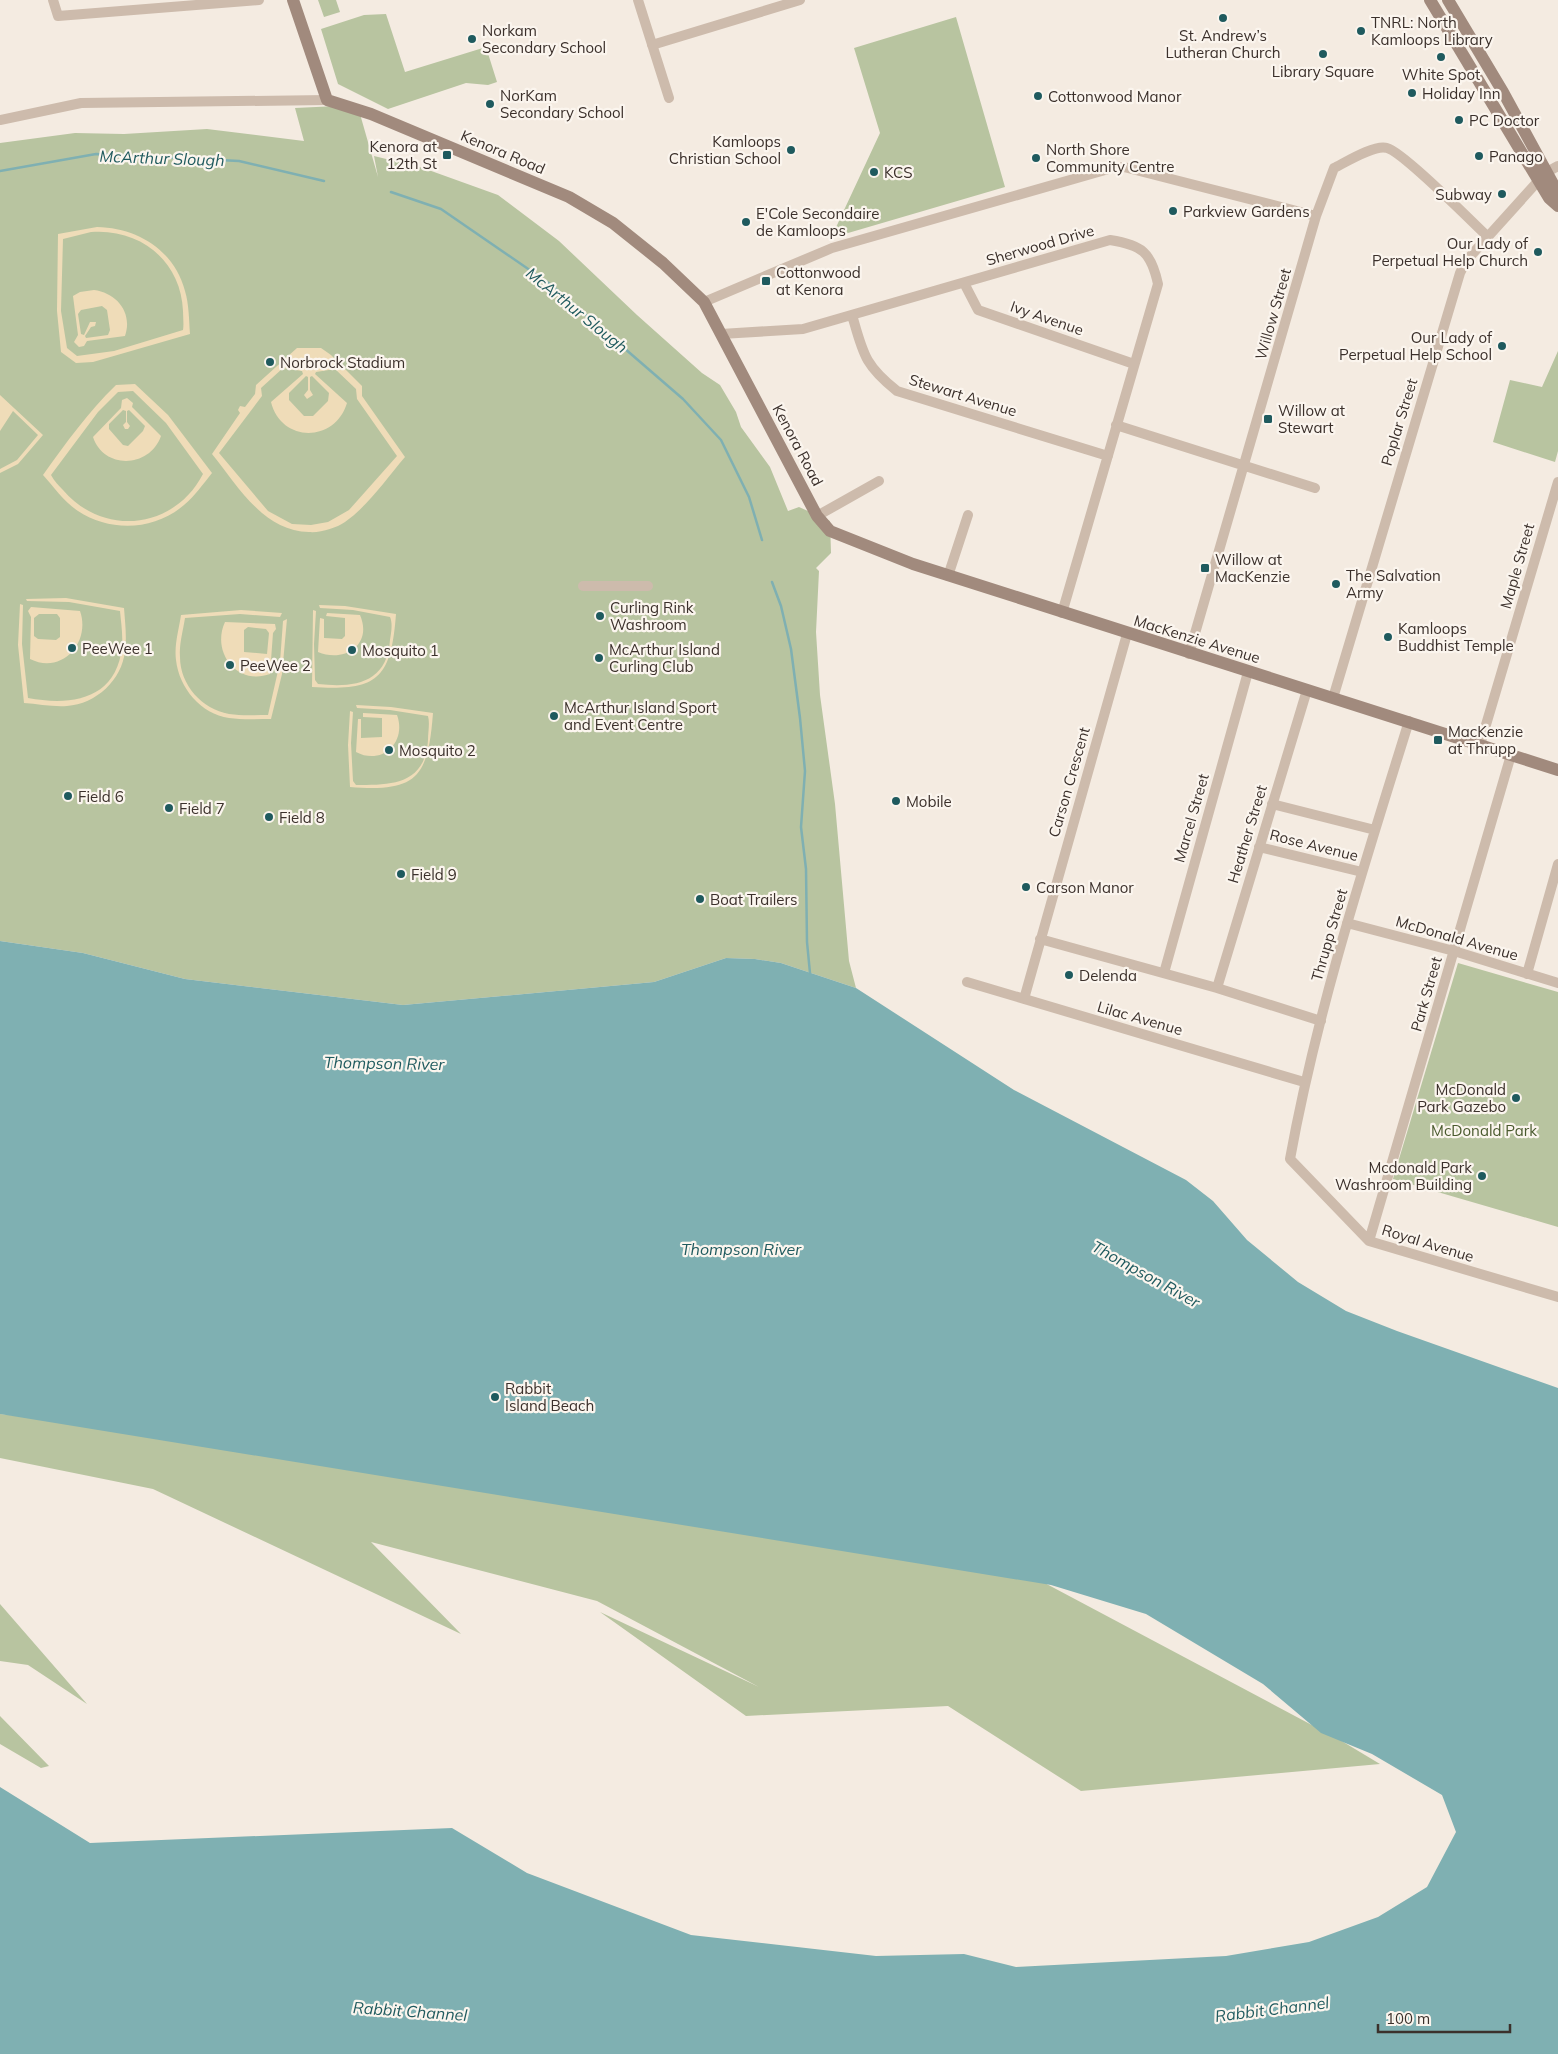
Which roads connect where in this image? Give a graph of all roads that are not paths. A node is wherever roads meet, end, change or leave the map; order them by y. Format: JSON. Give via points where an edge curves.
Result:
{"nodes":[{"id":1,"x":53,"y":0,"type":"edge"},
{"id":2,"x":259,"y":0,"type":"edge"},
{"id":3,"x":293,"y":0,"type":"edge"},
{"id":4,"x":638,"y":0,"type":"edge"},
{"id":5,"x":800,"y":0,"type":"edge"},
{"id":6,"x":1430,"y":0,"type":"edge"},
{"id":7,"x":1448,"y":0,"type":"edge"},
{"id":8,"x":652,"y":45,"type":"junction"},
{"id":9,"x":669,"y":98,"type":"dead end"},
{"id":10,"x":326,"y":100,"type":"junction"},
{"id":11,"x":0,"y":120,"type":"edge"},
{"id":12,"x":1548,"y":173,"type":"edge"},
{"id":13,"x":1558,"y":193,"type":"edge"},
{"id":14,"x":1558,"y":206,"type":"edge"},
{"id":15,"x":1316,"y":216,"type":"junction"},
{"id":16,"x":1487,"y":236,"type":"junction"},
{"id":17,"x":964,"y":283,"type":"junction"},
{"id":18,"x":704,"y":302,"type":"junction"},
{"id":19,"x":852,"y":315,"type":"junction"},
{"id":20,"x":721,"y":334,"type":"junction"},
{"id":21,"x":1134,"y":364,"type":"junction"},
{"id":22,"x":1116,"y":425,"type":"junction"},
{"id":23,"x":1108,"y":456,"type":"junction"},
{"id":24,"x":1245,"y":466,"type":"junction"},
{"id":25,"x":879,"y":481,"type":"dead end"},
{"id":26,"x":1558,"y":482,"type":"edge"},
{"id":27,"x":1315,"y":488,"type":"dead end"},
{"id":28,"x":968,"y":515,"type":"dead end"},
{"id":29,"x":817,"y":516,"type":"junction"},
{"id":30,"x":830,"y":531,"type":"joint"},
{"id":31,"x":948,"y":576,"type":"junction"},
{"id":32,"x":583,"y":586,"type":"dead end"},
{"id":33,"x":648,"y":586,"type":"dead end"},
{"id":34,"x":1062,"y":613,"type":"junction"},
{"id":35,"x":1127,"y":634,"type":"junction"},
{"id":36,"x":1189,"y":654,"type":"junction"},
{"id":37,"x":1248,"y":672,"type":"junction"},
{"id":38,"x":1307,"y":690,"type":"junction"},
{"id":39,"x":1333,"y":698,"type":"junction"},
{"id":40,"x":1409,"y":722,"type":"junction"},
{"id":41,"x":1480,"y":745,"type":"junction"},
{"id":42,"x":1511,"y":755,"type":"junction"},
{"id":43,"x":1558,"y":770,"type":"edge"},
{"id":44,"x":1272,"y":804,"type":"junction"},
{"id":45,"x":1375,"y":830,"type":"junction"},
{"id":46,"x":1259,"y":847,"type":"junction"},
{"id":47,"x":1558,"y":864,"type":"edge"},
{"id":48,"x":1362,"y":872,"type":"junction"},
{"id":49,"x":1347,"y":923,"type":"junction"},
{"id":50,"x":1040,"y":939,"type":"junction"},
{"id":51,"x":1454,"y":952,"type":"junction"},
{"id":52,"x":1164,"y":973,"type":"junction"},
{"id":53,"x":1527,"y":974,"type":"junction"},
{"id":54,"x":967,"y":982,"type":"dead end"},
{"id":55,"x":1558,"y":983,"type":"edge"},
{"id":56,"x":1217,"y":988,"type":"junction"},
{"id":57,"x":1024,"y":999,"type":"junction"},
{"id":58,"x":1321,"y":1021,"type":"junction"},
{"id":59,"x":1304,"y":1082,"type":"junction"},
{"id":60,"x":1290,"y":1159,"type":"joint"},
{"id":61,"x":1369,"y":1241,"type":"junction"},
{"id":62,"x":1558,"y":1297,"type":"edge"}],
"edges":[{"from":1,"to":2,"type":"street","via":[[58,16]]},
{"from":3,"to":10,"type":"street"},
{"from":4,"to":8,"type":"street"},
{"from":5,"to":8,"type":"street"},
{"from":6,"to":12,"type":"street"},
{"from":7,"to":12,"type":"street"},
{"from":8,"to":9,"type":"street"},
{"from":10,"to":11,"type":"street","name":"Kenora Road","via":[[81,103]]},
{"from":10,"to":18,"type":"street","name":"Kenora Road","via":[[371,114],[569,197],[613,223]]},
{"from":12,"to":13,"type":"street"},
{"from":12,"to":14,"type":"street","via":[[1550,198]]},
{"from":12,"to":16,"type":"street","name":"Poplar Street"},
{"from":15,"to":16,"type":"street","name":"Willow Street","via":[[1334,168],[1376,148],[1386,147]]},
{"from":15,"to":18,"type":"street","via":[[1124,167],[1112,168],[832,248]]},
{"from":15,"to":24,"type":"street","name":"Willow Street"},
{"from":16,"to":39,"type":"street","name":"Poplar Street","via":[[1460,273]]},
{"from":17,"to":19,"type":"street","name":"Sherwood Drive"},
{"from":17,"to":21,"type":"street","name":"Ivy Avenue","via":[[978,310]]},
{"from":17,"to":21,"type":"street","name":"Sherwood Drive","via":[[1110,240],[1131,244],[1145,252],[1153,263],[1158,284]]},
{"from":18,"to":20,"type":"street","name":"Kenora Road"},
{"from":19,"to":20,"type":"street","name":"Sherwood Drive","via":[[803,330]]},
{"from":19,"to":23,"type":"street","name":"Stewart Avenue","via":[[865,359],[876,374],[897,391]]},
{"from":20,"to":29,"type":"street","name":"Kenora Road"},
{"from":21,"to":22,"type":"street","name":"Sherwood Drive"},
{"from":22,"to":23,"type":"street","name":"Sherwood Drive"},
{"from":22,"to":24,"type":"street"},
{"from":23,"to":34,"type":"street","name":"Sherwood Drive"},
{"from":24,"to":27,"type":"street"},
{"from":24,"to":36,"type":"street","name":"Willow Street"},
{"from":25,"to":29,"type":"street"},
{"from":26,"to":41,"type":"street","name":"Maple Street"},
{"from":28,"to":31,"type":"street"},
{"from":29,"to":30,"type":"street","name":"Kenora Road"},
{"from":30,"to":31,"type":"street","name":"MacKenzie Avenue"},
{"from":31,"to":34,"type":"street","name":"MacKenzie Avenue"},
{"from":32,"to":33,"type":"street"},
{"from":34,"to":35,"type":"street","name":"MacKenzie Avenue"},
{"from":35,"to":36,"type":"street","name":"MacKenzie Avenue"},
{"from":35,"to":50,"type":"street","name":"Carson Crescent"},
{"from":36,"to":37,"type":"street","name":"MacKenzie Avenue"},
{"from":37,"to":38,"type":"street","name":"MacKenzie Avenue"},
{"from":37,"to":52,"type":"street","name":"Marcel Street"},
{"from":38,"to":39,"type":"street","name":"MacKenzie Avenue"},
{"from":38,"to":44,"type":"street","name":"Heather Street"},
{"from":39,"to":40,"type":"street","name":"MacKenzie Avenue"},
{"from":40,"to":41,"type":"street","name":"MacKenzie Avenue"},
{"from":40,"to":45,"type":"street","name":"Thrupp Street"},
{"from":41,"to":42,"type":"street","name":"MacKenzie Avenue"},
{"from":42,"to":43,"type":"street","name":"MacKenzie Avenue"},
{"from":42,"to":51,"type":"street","name":"Park Street"},
{"from":44,"to":45,"type":"street"},
{"from":44,"to":46,"type":"street","name":"Heather Street"},
{"from":45,"to":48,"type":"street","name":"Thrupp Street"},
{"from":46,"to":48,"type":"street","name":"Rose Avenue"},
{"from":46,"to":56,"type":"street","name":"Heather Street"},
{"from":47,"to":53,"type":"street"},
{"from":48,"to":49,"type":"street","name":"Thrupp Street"},
{"from":49,"to":51,"type":"street","name":"McDonald Avenue"},
{"from":49,"to":58,"type":"street","name":"Thrupp Street"},
{"from":50,"to":52,"type":"street"},
{"from":50,"to":57,"type":"street","name":"Carson Crescent"},
{"from":51,"to":53,"type":"street","name":"McDonald Avenue"},
{"from":51,"to":61,"type":"street","name":"Park Street"},
{"from":52,"to":56,"type":"street"},
{"from":53,"to":55,"type":"street","name":"McDonald Avenue"},
{"from":54,"to":57,"type":"street","name":"Lilac Avenue"},
{"from":56,"to":58,"type":"street"},
{"from":57,"to":59,"type":"street","name":"Lilac Avenue"},
{"from":58,"to":59,"type":"street","name":"Thrupp Street"},
{"from":59,"to":60,"type":"street","name":"Thrupp Street"},
{"from":60,"to":61,"type":"street","name":"Royal Avenue"},
{"from":61,"to":62,"type":"street","name":"Royal Avenue"}]}
